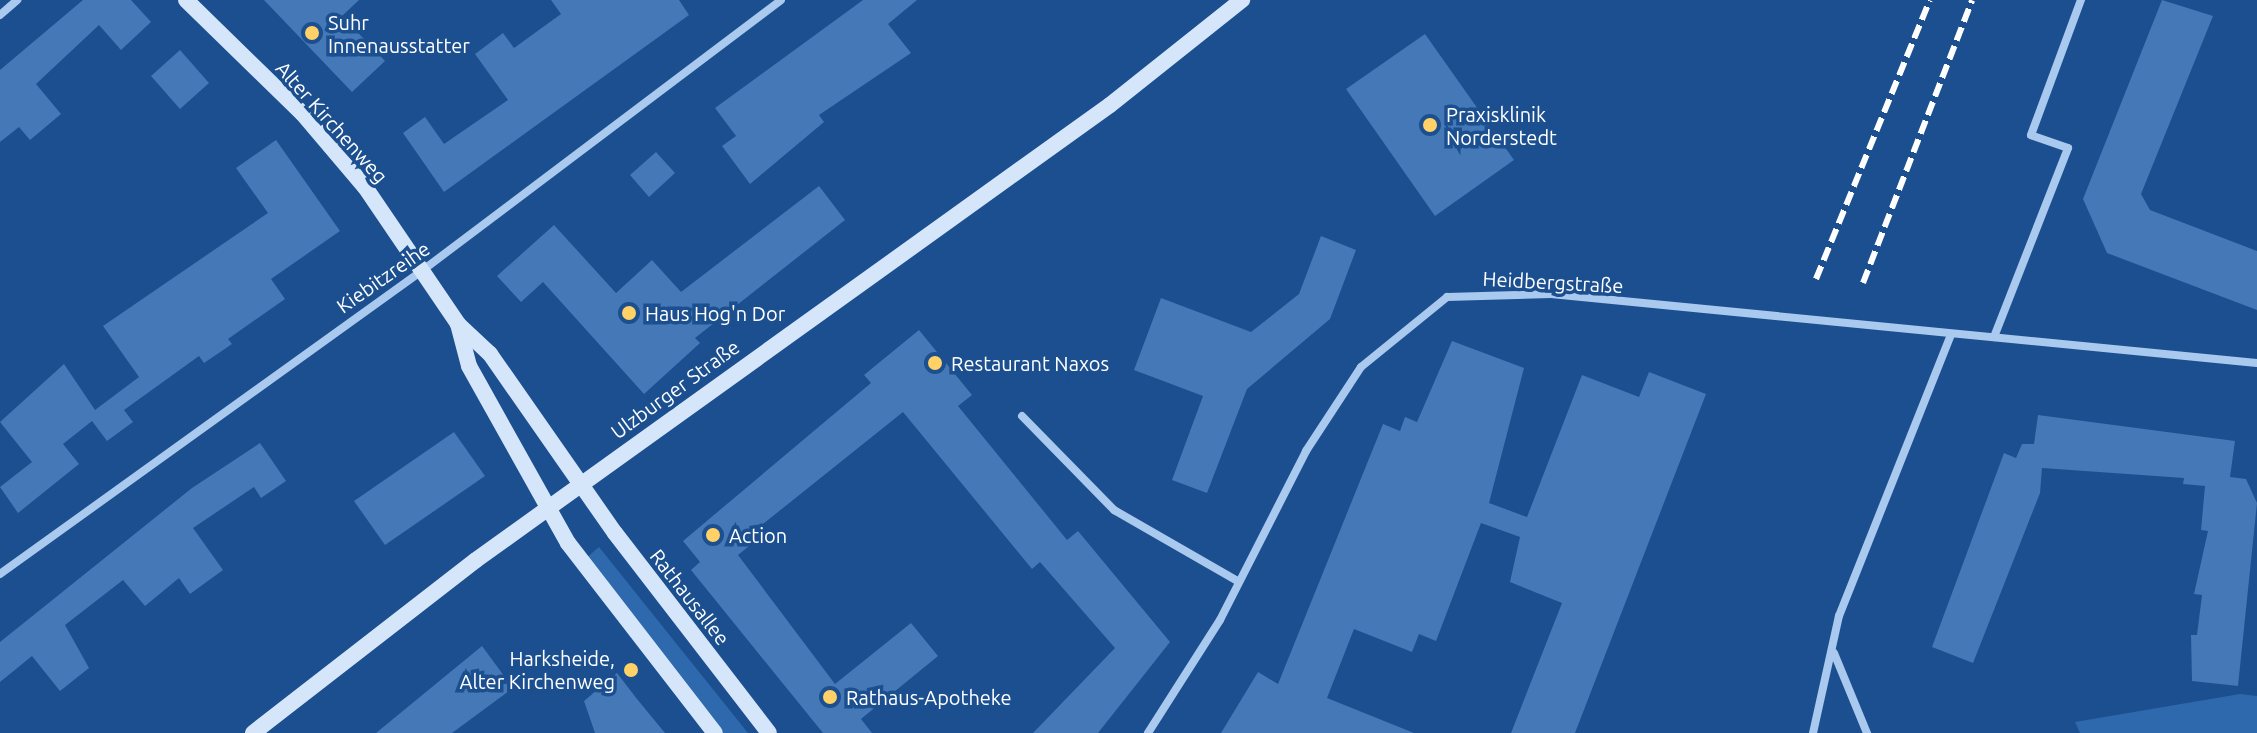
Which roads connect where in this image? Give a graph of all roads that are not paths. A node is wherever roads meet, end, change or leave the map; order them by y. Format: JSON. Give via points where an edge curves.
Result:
{"nodes":[{"id":1,"x":17,"y":0,"type":"edge"},
{"id":2,"x":186,"y":0,"type":"edge"},
{"id":3,"x":781,"y":0,"type":"edge"},
{"id":4,"x":1242,"y":0,"type":"edge"},
{"id":5,"x":2081,"y":0,"type":"edge"},
{"id":6,"x":0,"y":15,"type":"edge"},
{"id":7,"x":423,"y":270,"type":"junction"},
{"id":8,"x":458,"y":324,"type":"junction"},
{"id":9,"x":1951,"y":334,"type":"junction"},
{"id":10,"x":1994,"y":337,"type":"junction"},
{"id":11,"x":2257,"y":363,"type":"edge"},
{"id":12,"x":1022,"y":416,"type":"dead end"},
{"id":13,"x":581,"y":483,"type":"junction"},
{"id":14,"x":548,"y":507,"type":"junction"},
{"id":15,"x":0,"y":574,"type":"edge"},
{"id":16,"x":1239,"y":582,"type":"junction"},
{"id":17,"x":1834,"y":652,"type":"junction"},
{"id":18,"x":253,"y":733,"type":"edge"},
{"id":19,"x":715,"y":733,"type":"edge"},
{"id":20,"x":769,"y":733,"type":"edge"},
{"id":21,"x":1148,"y":733,"type":"edge"},
{"id":22,"x":1813,"y":733,"type":"edge"},
{"id":23,"x":1867,"y":733,"type":"edge"}],
"edges":[{"from":1,"to":6,"type":"street"},
{"from":2,"to":7,"type":"main road","name":"Alter Kirchenweg","via":[[323,136]]},
{"from":3,"to":7,"type":"street","name":"Kiebitzreihe"},
{"from":4,"to":13,"type":"main road","name":"Ulzburger Straße","via":[[1110,105]]},
{"from":5,"to":10,"type":"street","via":[[2031,135],[2068,148]]},
{"from":7,"to":8,"type":"main road","name":"Alter Kirchenweg"},
{"from":7,"to":15,"type":"street","name":"Kiebitzreihe"},
{"from":8,"to":13,"type":"main road","name":"Alter Kirchenweg","via":[[490,354]]},
{"from":8,"to":14,"type":"main road","name":"Alter Kirchenweg","via":[[469,366]]},
{"from":9,"to":10,"type":"street","name":"Heidbergstraße"},
{"from":9,"to":16,"type":"street","name":"Heidbergstraße","via":[[1551,294],[1447,297],[1361,367],[1306,451]]},
{"from":9,"to":17,"type":"street","via":[[1839,616]]},
{"from":10,"to":11,"type":"street","name":"Heidbergstraße"},
{"from":12,"to":16,"type":"street","via":[[1114,510]]},
{"from":13,"to":14,"type":"main road","name":"Ulzburger Straße"},
{"from":13,"to":20,"type":"main road","name":"Rathausallee"},
{"from":14,"to":18,"type":"main road","name":"Ulzburger Straße"},
{"from":14,"to":19,"type":"main road","via":[[588,575]]},
{"from":16,"to":21,"type":"street","name":"Heidbergstraße"},
{"from":17,"to":22,"type":"street"},
{"from":17,"to":23,"type":"street"}]}
